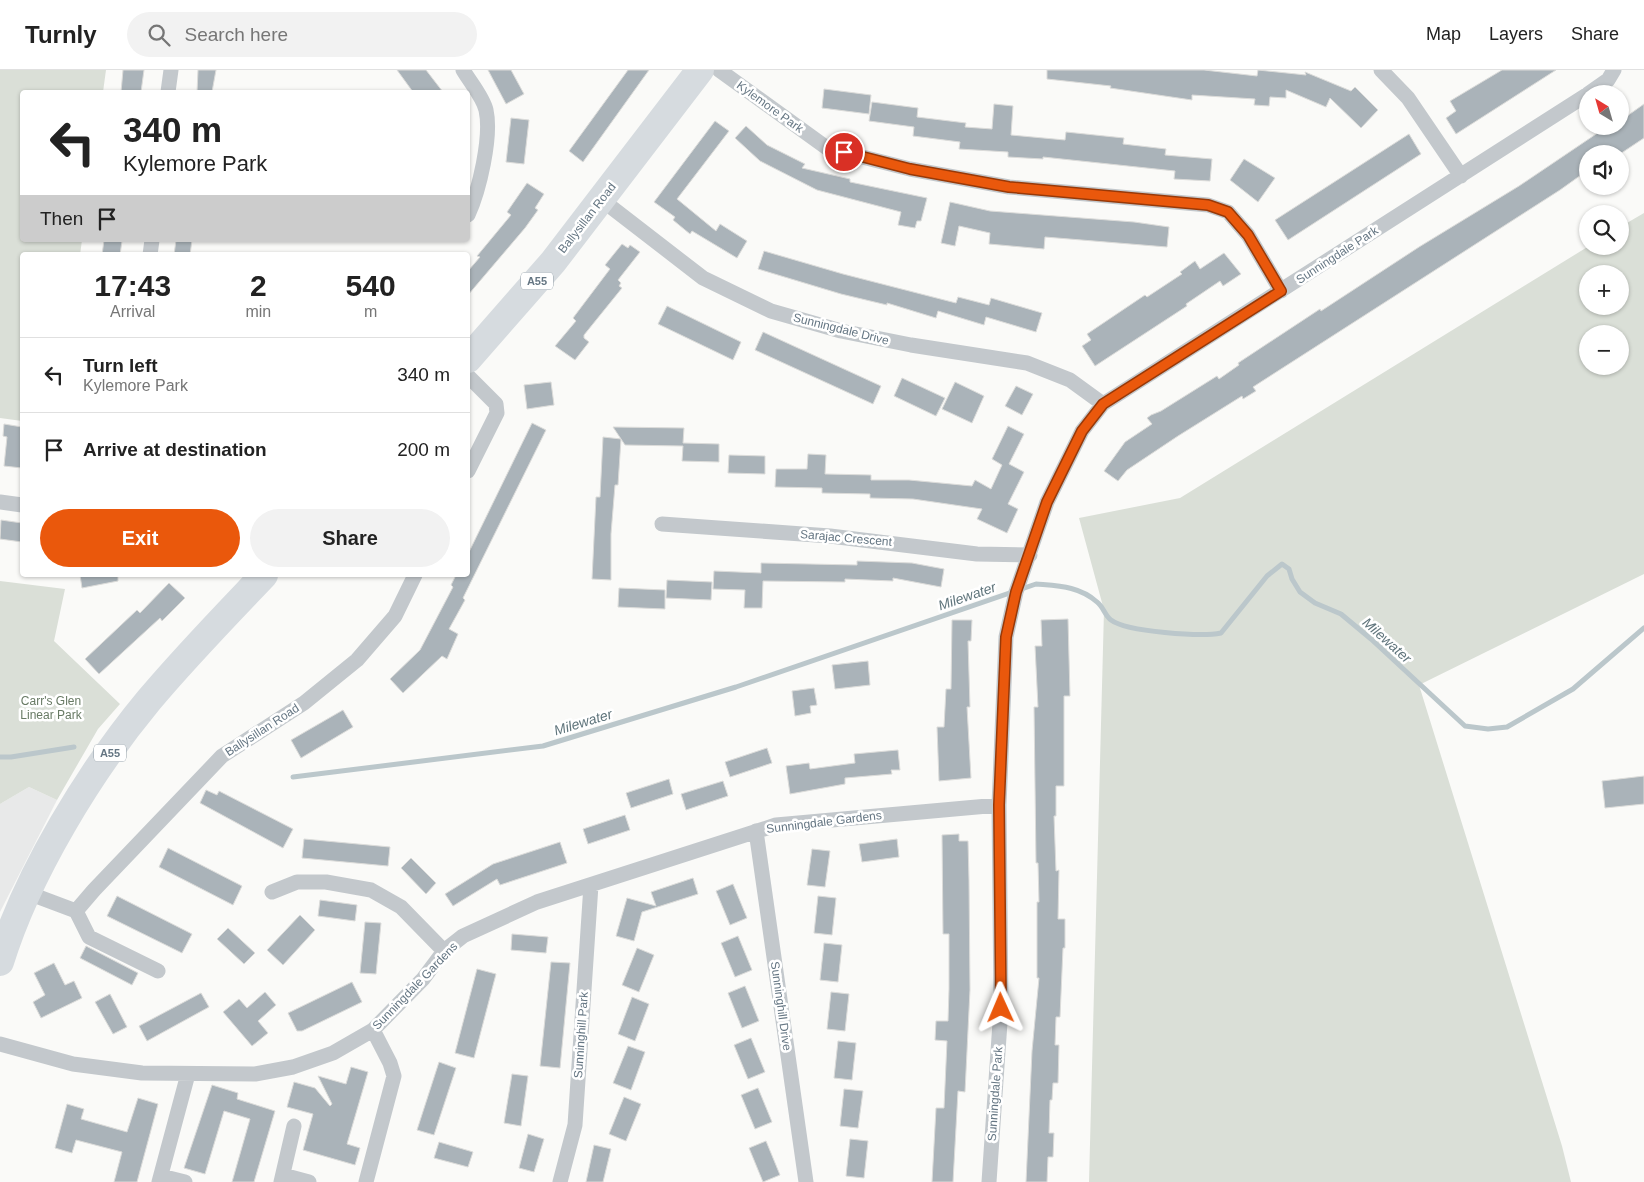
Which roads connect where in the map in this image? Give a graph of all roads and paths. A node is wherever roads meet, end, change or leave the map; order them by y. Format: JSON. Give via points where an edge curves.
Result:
{"nodes":[{"id":1,"x":171,"y":70,"type":"edge"},
{"id":2,"x":464,"y":70,"type":"edge"},
{"id":3,"x":700,"y":70,"type":"edge"},
{"id":4,"x":719,"y":70,"type":"edge"},
{"id":5,"x":1381,"y":70,"type":"edge"},
{"id":6,"x":1614,"y":70,"type":"edge"},
{"id":7,"x":1601,"y":85,"type":"edge"},
{"id":8,"x":168,"y":90,"type":"edge"},
{"id":9,"x":1579,"y":100,"type":"edge"},
{"id":10,"x":1461,"y":176,"type":"junction"},
{"id":11,"x":602,"y":200,"type":"junction"},
{"id":12,"x":470,"y":210,"type":"edge"},
{"id":13,"x":1281,"y":291,"type":"junction"},
{"id":14,"x":470,"y":357,"type":"edge"},
{"id":15,"x":470,"y":378,"type":"edge"},
{"id":16,"x":1103,"y":404,"type":"junction"},
{"id":17,"x":470,"y":467,"type":"edge"},
{"id":18,"x":0,"y":502,"type":"edge"},
{"id":19,"x":20,"y":505,"type":"edge"},
{"id":20,"x":662,"y":524,"type":"dead end"},
{"id":21,"x":1030,"y":555,"type":"junction"},
{"id":22,"x":262,"y":577,"type":"edge"},
{"id":23,"x":415,"y":577,"type":"edge"},
{"id":24,"x":999,"y":805,"type":"junction"},
{"id":25,"x":756,"y":831,"type":"junction"},
{"id":26,"x":591,"y":885,"type":"junction"},
{"id":27,"x":272,"y":892,"type":"dead end"},
{"id":28,"x":28,"y":893,"type":"junction"},
{"id":29,"x":76,"y":911,"type":"junction"},
{"id":30,"x":444,"y":951,"type":"junction"},
{"id":31,"x":0,"y":962,"type":"edge"},
{"id":32,"x":158,"y":970,"type":"dead end"},
{"id":33,"x":373,"y":1030,"type":"junction"},
{"id":34,"x":0,"y":1044,"type":"edge"},
{"id":35,"x":188,"y":1074,"type":"junction"},
{"id":36,"x":294,"y":1126,"type":"dead end"},
{"id":37,"x":282,"y":1178,"type":"edge"},
{"id":38,"x":160,"y":1179,"type":"edge"},
{"id":39,"x":185,"y":1182,"type":"edge"},
{"id":40,"x":309,"y":1182,"type":"edge"},
{"id":41,"x":366,"y":1182,"type":"edge"},
{"id":42,"x":560,"y":1182,"type":"edge"},
{"id":43,"x":806,"y":1182,"type":"edge"},
{"id":44,"x":989,"y":1182,"type":"edge"}],
"edges":[{"from":1,"to":8,"type":"street"},
{"from":2,"to":12,"type":"street","via":[[486,109],[487,135]]},
{"from":3,"to":11,"type":"highway","name":"Ballysillan Road","number":"A55"},
{"from":4,"to":13,"type":"street","name":"Kylemore Park","via":[[827,148],[910,169],[1009,187],[1208,205],[1228,212],[1248,235]]},
{"from":5,"to":10,"type":"street","via":[[1408,98]]},
{"from":6,"to":7,"type":"street","name":"Sunningdale Park"},
{"from":9,"to":10,"type":"street","name":"Sunningdale Park"},
{"from":10,"to":13,"type":"street","name":"Sunningdale Park"},
{"from":11,"to":14,"type":"highway","name":"Ballysillan Road","number":"A55","via":[[554,262]]},
{"from":11,"to":16,"type":"street","name":"Sunningdale Drive","via":[[703,278],[771,311],[841,331],[1027,363],[1070,380]]},
{"from":13,"to":16,"type":"street","name":"Sunningdale Park"},
{"from":15,"to":17,"type":"street","via":[[496,404],[497,413]]},
{"from":16,"to":21,"type":"street","name":"Sunningdale Park","via":[[1082,431],[1067,459],[1047,502]]},
{"from":18,"to":19,"type":"street"},
{"from":20,"to":21,"type":"street","name":"Sarajac Crescent","via":[[830,536],[977,554]]},
{"from":21,"to":24,"type":"street","name":"Sunningdale Park","via":[[1006,637]]},
{"from":22,"to":28,"type":"highway","number":"A55","via":[[182,662],[123,733],[76,804]]},
{"from":23,"to":29,"type":"street","name":"Ballysillan Road","via":[[395,616],[357,660],[304,704],[222,756]]},
{"from":24,"to":25,"type":"street","name":"Sunningdale Gardens","via":[[776,825]]},
{"from":24,"to":44,"type":"street","name":"Sunningdale Park","via":[[1001,1008]]},
{"from":25,"to":26,"type":"street","name":"Sunningdale Gardens"},
{"from":25,"to":43,"type":"street","name":"Sunninghill Drive"},
{"from":26,"to":30,"type":"street","name":"Sunningdale Gardens","via":[[537,902],[485,924]]},
{"from":26,"to":42,"type":"street","name":"Sunninghill Park","via":[[575,1125]]},
{"from":27,"to":30,"type":"street","via":[[296,882],[326,882],[371,890],[401,907]]},
{"from":28,"to":29,"type":"street"},
{"from":28,"to":31,"type":"highway","number":"A55"},
{"from":29,"to":32,"type":"street","via":[[89,937]]},
{"from":30,"to":33,"type":"street","name":"Sunningdale Gardens","via":[[423,979]]},
{"from":33,"to":35,"type":"street","name":"Sunningdale Gardens","via":[[334,1053],[293,1066],[255,1074]]},
{"from":33,"to":41,"type":"street","via":[[394,1076]]},
{"from":34,"to":35,"type":"street","name":"Sunningdale Gardens","via":[[73,1064],[142,1073]]},
{"from":35,"to":38,"type":"street"},
{"from":36,"to":37,"type":"street"},
{"from":37,"to":40,"type":"street"},
{"from":38,"to":39,"type":"street"}]}
